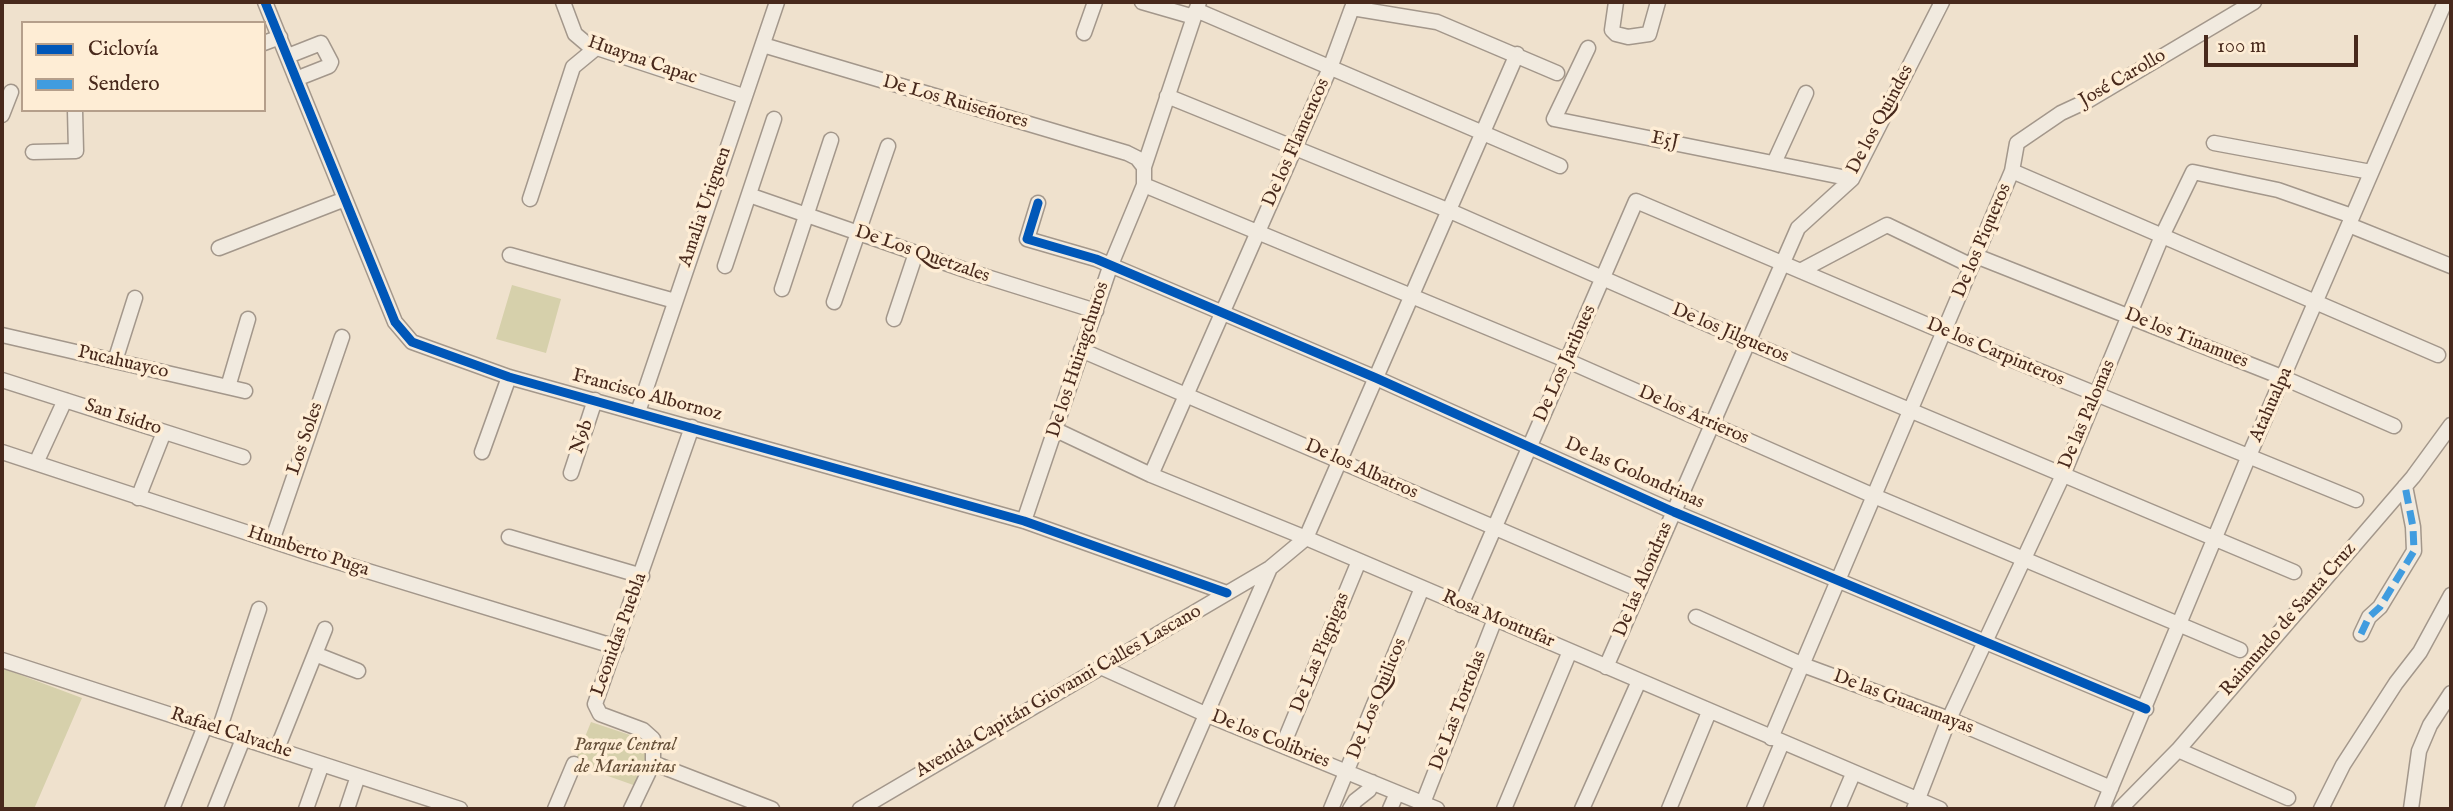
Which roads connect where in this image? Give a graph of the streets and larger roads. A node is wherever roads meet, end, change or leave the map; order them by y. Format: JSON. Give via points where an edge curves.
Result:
{"nodes":[{"id":1,"x":265,"y":2,"type":"edge"},
{"id":2,"x":563,"y":2,"type":"edge"},
{"id":3,"x":777,"y":2,"type":"edge"},
{"id":4,"x":1095,"y":2,"type":"edge"},
{"id":5,"x":1142,"y":2,"type":"edge"},
{"id":6,"x":1616,"y":2,"type":"edge"},
{"id":7,"x":1658,"y":2,"type":"edge"},
{"id":8,"x":1942,"y":2,"type":"edge"},
{"id":9,"x":2254,"y":2,"type":"edge"},
{"id":10,"x":2445,"y":2,"type":"edge"},
{"id":11,"x":1196,"y":9,"type":"edge"},
{"id":12,"x":1084,"y":33,"type":"dead end"},
{"id":13,"x":279,"y":37,"type":"junction"},
{"id":14,"x":266,"y":42,"type":"edge"},
{"id":15,"x":762,"y":45,"type":"junction"},
{"id":16,"x":596,"y":48,"type":"junction"},
{"id":17,"x":1588,"y":48,"type":"dead end"},
{"id":18,"x":1517,"y":54,"type":"junction"},
{"id":19,"x":288,"y":56,"type":"junction"},
{"id":20,"x":1330,"y":68,"type":"junction"},
{"id":21,"x":1557,"y":73,"type":"dead end"},
{"id":22,"x":296,"y":79,"type":"junction"},
{"id":23,"x":12,"y":91,"type":"edge"},
{"id":24,"x":1807,"y":93,"type":"dead end"},
{"id":25,"x":743,"y":96,"type":"junction"},
{"id":26,"x":1167,"y":96,"type":"junction"},
{"id":27,"x":75,"y":112,"type":"edge"},
{"id":28,"x":2,"y":115,"type":"edge"},
{"id":29,"x":774,"y":119,"type":"dead end"},
{"id":30,"x":1483,"y":134,"type":"junction"},
{"id":31,"x":831,"y":140,"type":"dead end"},
{"id":32,"x":2214,"y":143,"type":"dead end"},
{"id":33,"x":888,"y":146,"type":"dead end"},
{"id":34,"x":1295,"y":148,"type":"junction"},
{"id":35,"x":33,"y":152,"type":"dead end"},
{"id":36,"x":1774,"y":163,"type":"junction"},
{"id":37,"x":1560,"y":166,"type":"dead end"},
{"id":38,"x":1143,"y":167,"type":"junction"},
{"id":39,"x":2012,"y":171,"type":"junction"},
{"id":40,"x":2371,"y":172,"type":"junction"},
{"id":41,"x":1852,"y":178,"type":"junction"},
{"id":42,"x":1144,"y":185,"type":"junction"},
{"id":43,"x":750,"y":195,"type":"junction"},
{"id":44,"x":345,"y":199,"type":"junction"},
{"id":45,"x":530,"y":199,"type":"dead end"},
{"id":46,"x":1636,"y":201,"type":"joint"},
{"id":47,"x":1038,"y":203,"type":"dead end"},
{"id":48,"x":1450,"y":211,"type":"junction"},
{"id":49,"x":807,"y":214,"type":"junction"},
{"id":50,"x":2350,"y":221,"type":"junction"},
{"id":51,"x":1258,"y":232,"type":"junction"},
{"id":52,"x":859,"y":233,"type":"junction"},
{"id":53,"x":2162,"y":236,"type":"junction"},
{"id":54,"x":219,"y":248,"type":"dead end"},
{"id":55,"x":916,"y":253,"type":"junction"},
{"id":56,"x":510,"y":255,"type":"dead end"},
{"id":57,"x":1974,"y":261,"type":"junction"},
{"id":58,"x":1783,"y":262,"type":"junction"},
{"id":59,"x":725,"y":266,"type":"dead end"},
{"id":60,"x":2451,"y":266,"type":"edge"},
{"id":61,"x":1110,"y":267,"type":"junction"},
{"id":62,"x":1802,"y":270,"type":"junction"},
{"id":63,"x":1604,"y":278,"type":"junction"},
{"id":64,"x":782,"y":289,"type":"dead end"},
{"id":65,"x":1413,"y":296,"type":"junction"},
{"id":66,"x":135,"y":298,"type":"dead end"},
{"id":67,"x":675,"y":301,"type":"junction"},
{"id":68,"x":834,"y":302,"type":"dead end"},
{"id":69,"x":2317,"y":302,"type":"junction"},
{"id":70,"x":1096,"y":311,"type":"junction"},
{"id":71,"x":1222,"y":313,"type":"junction"},
{"id":72,"x":2129,"y":317,"type":"junction"},
{"id":73,"x":248,"y":318,"type":"dead end"},
{"id":74,"x":894,"y":319,"type":"dead end"},
{"id":75,"x":1944,"y":332,"type":"junction"},
{"id":76,"x":2,"y":335,"type":"edge"},
{"id":77,"x":342,"y":337,"type":"dead end"},
{"id":78,"x":1748,"y":342,"type":"junction"},
{"id":79,"x":1081,"y":350,"type":"junction"},
{"id":80,"x":2438,"y":355,"type":"dead end"},
{"id":81,"x":115,"y":361,"type":"junction"},
{"id":82,"x":1568,"y":361,"type":"junction"},
{"id":83,"x":509,"y":377,"type":"junction"},
{"id":84,"x":1376,"y":378,"type":"junction"},
{"id":85,"x":2284,"y":378,"type":"junction"},
{"id":86,"x":2,"y":380,"type":"edge"},
{"id":87,"x":228,"y":387,"type":"junction"},
{"id":88,"x":245,"y":391,"type":"dead end"},
{"id":89,"x":1187,"y":394,"type":"junction"},
{"id":90,"x":2096,"y":395,"type":"junction"},
{"id":91,"x":65,"y":400,"type":"junction"},
{"id":92,"x":595,"y":400,"type":"junction"},
{"id":93,"x":1911,"y":410,"type":"junction"},
{"id":94,"x":638,"y":412,"type":"junction"},
{"id":95,"x":1712,"y":425,"type":"junction"},
{"id":96,"x":2451,"y":425,"type":"edge"},
{"id":97,"x":2394,"y":426,"type":"dead end"},
{"id":98,"x":692,"y":427,"type":"junction"},
{"id":99,"x":1056,"y":430,"type":"junction"},
{"id":100,"x":164,"y":432,"type":"junction"},
{"id":101,"x":1530,"y":448,"type":"junction"},
{"id":102,"x":2,"y":452,"type":"edge"},
{"id":103,"x":482,"y":452,"type":"dead end"},
{"id":104,"x":243,"y":457,"type":"dead end"},
{"id":105,"x":2248,"y":458,"type":"junction"},
{"id":106,"x":1339,"y":460,"type":"junction"},
{"id":107,"x":36,"y":463,"type":"junction"},
{"id":108,"x":571,"y":473,"type":"dead end"},
{"id":109,"x":1151,"y":475,"type":"junction"},
{"id":110,"x":2063,"y":475,"type":"junction"},
{"id":111,"x":2405,"y":486,"type":"junction"},
{"id":112,"x":1874,"y":496,"type":"junction"},
{"id":113,"x":138,"y":498,"type":"junction"},
{"id":114,"x":2356,"y":499,"type":"dead end"},
{"id":115,"x":1674,"y":512,"type":"junction"},
{"id":116,"x":1024,"y":521,"type":"junction"},
{"id":117,"x":1494,"y":529,"type":"junction"},
{"id":118,"x":509,"y":537,"type":"dead end"},
{"id":119,"x":1306,"y":538,"type":"junction"},
{"id":120,"x":2216,"y":538,"type":"junction"},
{"id":121,"x":272,"y":541,"type":"junction"},
{"id":122,"x":2025,"y":559,"type":"junction"},
{"id":123,"x":1359,"y":561,"type":"junction"},
{"id":124,"x":1270,"y":568,"type":"junction"},
{"id":125,"x":2294,"y":572,"type":"dead end"},
{"id":126,"x":642,"y":576,"type":"junction"},
{"id":127,"x":1839,"y":580,"type":"junction"},
{"id":128,"x":1422,"y":588,"type":"junction"},
{"id":129,"x":1640,"y":590,"type":"junction"},
{"id":130,"x":1227,"y":593,"type":"junction"},
{"id":131,"x":2451,"y":595,"type":"edge"},
{"id":132,"x":1461,"y":605,"type":"junction"},
{"id":133,"x":259,"y":609,"type":"dead end"},
{"id":134,"x":1696,"y":617,"type":"dead end"},
{"id":135,"x":1495,"y":619,"type":"junction"},
{"id":136,"x":2181,"y":624,"type":"junction"},
{"id":137,"x":325,"y":629,"type":"dead end"},
{"id":138,"x":2361,"y":634,"type":"dead end"},
{"id":139,"x":1985,"y":642,"type":"junction"},
{"id":140,"x":616,"y":647,"type":"junction"},
{"id":141,"x":2240,"y":650,"type":"dead end"},
{"id":142,"x":1570,"y":652,"type":"junction"},
{"id":143,"x":315,"y":654,"type":"junction"},
{"id":144,"x":2,"y":660,"type":"edge"},
{"id":145,"x":1803,"y":665,"type":"junction"},
{"id":146,"x":1606,"y":667,"type":"junction"},
{"id":147,"x":1103,"y":668,"type":"junction"},
{"id":148,"x":358,"y":671,"type":"dead end"},
{"id":149,"x":1639,"y":681,"type":"junction"},
{"id":150,"x":2451,"y":693,"type":"edge"},
{"id":151,"x":2146,"y":709,"type":"junction"},
{"id":152,"x":1709,"y":712,"type":"junction"},
{"id":153,"x":1205,"y":714,"type":"junction"},
{"id":154,"x":1950,"y":719,"type":"junction"},
{"id":155,"x":212,"y":728,"type":"junction"},
{"id":156,"x":243,"y":739,"type":"junction"},
{"id":157,"x":1776,"y":740,"type":"junction"},
{"id":158,"x":1283,"y":745,"type":"junction"},
{"id":159,"x":277,"y":749,"type":"junction"},
{"id":160,"x":2178,"y":750,"type":"junction"},
{"id":161,"x":653,"y":763,"type":"junction"},
{"id":162,"x":323,"y":764,"type":"junction"},
{"id":163,"x":574,"y":764,"type":"dead end"},
{"id":164,"x":1349,"y":772,"type":"junction"},
{"id":165,"x":1853,"y":774,"type":"junction"},
{"id":166,"x":358,"y":776,"type":"junction"},
{"id":167,"x":1372,"y":782,"type":"junction"},
{"id":168,"x":2111,"y":788,"type":"junction"},
{"id":169,"x":1397,"y":793,"type":"junction"},
{"id":170,"x":2288,"y":798,"type":"dead end"},
{"id":171,"x":1423,"y":803,"type":"junction"},
{"id":172,"x":1915,"y":804,"type":"edge"},
{"id":173,"x":172,"y":809,"type":"edge"},
{"id":174,"x":215,"y":809,"type":"edge"},
{"id":175,"x":306,"y":809,"type":"edge"},
{"id":176,"x":347,"y":809,"type":"edge"},
{"id":177,"x":460,"y":809,"type":"edge"},
{"id":178,"x":555,"y":809,"type":"edge"},
{"id":179,"x":631,"y":809,"type":"edge"},
{"id":180,"x":772,"y":809,"type":"edge"},
{"id":181,"x":862,"y":809,"type":"edge"},
{"id":182,"x":1165,"y":809,"type":"edge"},
{"id":183,"x":1331,"y":809,"type":"edge"},
{"id":184,"x":1350,"y":809,"type":"edge"},
{"id":185,"x":1390,"y":809,"type":"edge"},
{"id":186,"x":1437,"y":809,"type":"edge"},
{"id":187,"x":1504,"y":809,"type":"edge"},
{"id":188,"x":1583,"y":809,"type":"edge"},
{"id":189,"x":1669,"y":809,"type":"edge"},
{"id":190,"x":1754,"y":809,"type":"edge"},
{"id":191,"x":1838,"y":809,"type":"edge"},
{"id":192,"x":1940,"y":809,"type":"edge"},
{"id":193,"x":2102,"y":809,"type":"edge"},
{"id":194,"x":2120,"y":809,"type":"edge"},
{"id":195,"x":2322,"y":809,"type":"edge"},
{"id":196,"x":2411,"y":809,"type":"edge"}],
"edges":[{"from":1,"to":13,"type":"street","name":"Francisco Albornoz"},
{"from":2,"to":16,"type":"street","name":"Huayna Capac","via":[[580,41]]},
{"from":3,"to":15,"type":"street","name":"Amalia Uriguen"},
{"from":4,"to":12,"type":"street"},
{"from":5,"to":11,"type":"street"},
{"from":6,"to":7,"type":"street","via":[[1612,30],[1628,37],[1649,34]]},
{"from":8,"to":41,"type":"street","name":"De los Quindes"},
{"from":9,"to":39,"type":"street","name":"José Carollo","via":[[2025,137],[2017,143]]},
{"from":10,"to":40,"type":"street","name":"Atahualpa"},
{"from":11,"to":20,"type":"street"},
{"from":11,"to":26,"type":"street","name":"De los Huiragchuros"},
{"from":13,"to":14,"type":"street"},
{"from":13,"to":19,"type":"street","name":"Francisco Albornoz"},
{"from":15,"to":25,"type":"street","name":"Amalia Uriguen"},
{"from":15,"to":38,"type":"street","name":"De Los Ruiseñores","via":[[1117,150],[1137,158]]},
{"from":16,"to":25,"type":"street","name":"Huayna Capac"},
{"from":16,"to":45,"type":"street","via":[[573,67]]},
{"from":17,"to":36,"type":"street","name":"E5J","via":[[1554,119]]},
{"from":18,"to":20,"type":"street","name":"De los Flamencos","via":[[1437,22],[1352,8]]},
{"from":18,"to":21,"type":"street","name":"De los Flamencos"},
{"from":18,"to":30,"type":"street","name":"Avenida Capitán Giovanni Calles Lascano"},
{"from":19,"to":22,"type":"street","name":"Francisco Albornoz"},
{"from":19,"to":22,"type":"street","via":[[321,43],[331,62]]},
{"from":20,"to":30,"type":"street"},
{"from":20,"to":34,"type":"street","name":"De los Flamencos"},
{"from":22,"to":44,"type":"street","name":"Francisco Albornoz"},
{"from":23,"to":28,"type":"street"},
{"from":24,"to":36,"type":"street"},
{"from":25,"to":67,"type":"street","name":"Amalia Uriguen"},
{"from":26,"to":34,"type":"street","name":"De los Jilgueros"},
{"from":26,"to":38,"type":"street","name":"De los Huiragchuros"},
{"from":27,"to":35,"type":"street","via":[[76,151]]},
{"from":29,"to":43,"type":"street"},
{"from":30,"to":37,"type":"street"},
{"from":30,"to":48,"type":"street","name":"Avenida Capitán Giovanni Calles Lascano"},
{"from":31,"to":49,"type":"street"},
{"from":32,"to":40,"type":"street"},
{"from":33,"to":52,"type":"street"},
{"from":34,"to":48,"type":"street","name":"De los Jilgueros"},
{"from":34,"to":51,"type":"street","name":"De los Flamencos"},
{"from":36,"to":41,"type":"street","name":"E5J"},
{"from":38,"to":42,"type":"street","name":"De los Huiragchuros"},
{"from":39,"to":53,"type":"street","name":"De los Piqueros"},
{"from":39,"to":57,"type":"street","name":"De los Piqueros"},
{"from":40,"to":50,"type":"street","name":"Atahualpa"},
{"from":41,"to":58,"type":"street","name":"De los Quindes","via":[[1798,228]]},
{"from":42,"to":51,"type":"street","name":"De los Arrieros"},
{"from":42,"to":61,"type":"street","name":"De los Huiragchuros"},
{"from":43,"to":49,"type":"street","name":"De Los Quetzales"},
{"from":43,"to":59,"type":"street"},
{"from":44,"to":54,"type":"street"},
{"from":44,"to":83,"type":"street","name":"Francisco Albornoz","via":[[402,333],[412,342]]},
{"from":46,"to":58,"type":"street","name":"De los Carpinteros"},
{"from":46,"to":63,"type":"street","name":"De Los Jaribues"},
{"from":47,"to":61,"type":"street","name":"De las Golondrinas","via":[[1027,239]]},
{"from":48,"to":63,"type":"street","name":"De los Jilgueros"},
{"from":48,"to":65,"type":"street","name":"Avenida Capitán Giovanni Calles Lascano"},
{"from":49,"to":52,"type":"street","name":"De Los Quetzales"},
{"from":49,"to":64,"type":"street"},
{"from":50,"to":53,"type":"street","name":"De las Palomas","via":[[2278,190],[2193,172]]},
{"from":50,"to":60,"type":"street","name":"De las Palomas"},
{"from":50,"to":69,"type":"street","name":"Atahualpa"},
{"from":51,"to":65,"type":"street","name":"De los Arrieros"},
{"from":51,"to":71,"type":"street","name":"De los Flamencos"},
{"from":52,"to":55,"type":"street","name":"De Los Quetzales"},
{"from":52,"to":68,"type":"street"},
{"from":53,"to":69,"type":"street","name":"De los Piqueros"},
{"from":53,"to":72,"type":"street","name":"De las Palomas"},
{"from":55,"to":70,"type":"street","name":"De Los Quetzales"},
{"from":55,"to":74,"type":"street"},
{"from":56,"to":67,"type":"street"},
{"from":57,"to":62,"type":"street","name":"De los Tinamues","via":[[1887,225]]},
{"from":57,"to":72,"type":"street","name":"De los Tinamues"},
{"from":57,"to":75,"type":"street","name":"De los Piqueros"},
{"from":58,"to":62,"type":"street","name":"De los Carpinteros"},
{"from":58,"to":78,"type":"street","name":"De las Alondras"},
{"from":61,"to":70,"type":"street","name":"De los Huiragchuros"},
{"from":61,"to":71,"type":"street","name":"De las Golondrinas"},
{"from":62,"to":75,"type":"street","name":"De los Carpinteros"},
{"from":63,"to":78,"type":"street","name":"De los Jilgueros"},
{"from":63,"to":82,"type":"street","name":"De Los Jaribues"},
{"from":65,"to":82,"type":"street","name":"De los Arrieros"},
{"from":65,"to":84,"type":"street","name":"Avenida Capitán Giovanni Calles Lascano"},
{"from":66,"to":81,"type":"street"},
{"from":67,"to":94,"type":"street","name":"Amalia Uriguen"},
{"from":69,"to":80,"type":"street","name":"De los Piqueros"},
{"from":69,"to":85,"type":"street","name":"Atahualpa"},
{"from":70,"to":79,"type":"street","name":"De los Huiragchuros"},
{"from":71,"to":84,"type":"street","name":"De las Golondrinas"},
{"from":71,"to":89,"type":"street","name":"De los Flamencos"},
{"from":72,"to":85,"type":"street","name":"De los Tinamues"},
{"from":72,"to":90,"type":"street","name":"De las Palomas"},
{"from":73,"to":87,"type":"street"},
{"from":75,"to":90,"type":"street","name":"De los Carpinteros"},
{"from":75,"to":93,"type":"street","name":"De los Piqueros"},
{"from":76,"to":81,"type":"street","name":"Pucahuayco"},
{"from":77,"to":121,"type":"street","name":"Los Soles"},
{"from":78,"to":93,"type":"street","name":"De los Jilgueros"},
{"from":78,"to":95,"type":"street","name":"De las Alondras"},
{"from":79,"to":89,"type":"street","name":"De los Albatros"},
{"from":79,"to":99,"type":"street","name":"De los Huiragchuros"},
{"from":81,"to":87,"type":"street","name":"Pucahuayco"},
{"from":82,"to":95,"type":"street","name":"De los Arrieros"},
{"from":82,"to":101,"type":"street","name":"De Los Jaribues"},
{"from":83,"to":92,"type":"street","name":"Francisco Albornoz"},
{"from":83,"to":103,"type":"street"},
{"from":84,"to":101,"type":"street","name":"De las Golondrinas"},
{"from":84,"to":106,"type":"street","name":"Avenida Capitán Giovanni Calles Lascano"},
{"from":85,"to":97,"type":"street","name":"De los Tinamues"},
{"from":85,"to":105,"type":"street","name":"Atahualpa"},
{"from":86,"to":91,"type":"street","name":"San Isidro"},
{"from":87,"to":88,"type":"street","name":"Pucahuayco"},
{"from":89,"to":106,"type":"street","name":"De los Albatros"},
{"from":89,"to":109,"type":"street","name":"De los Flamencos"},
{"from":90,"to":105,"type":"street","name":"De los Carpinteros"},
{"from":90,"to":110,"type":"street","name":"De las Palomas"},
{"from":91,"to":100,"type":"street","name":"San Isidro"},
{"from":91,"to":107,"type":"street"},
{"from":92,"to":94,"type":"street","name":"Francisco Albornoz"},
{"from":92,"to":108,"type":"street","name":"N9b"},
{"from":93,"to":110,"type":"street","name":"De los Jilgueros"},
{"from":93,"to":112,"type":"street","name":"De los Piqueros"},
{"from":94,"to":98,"type":"street","name":"Francisco Albornoz"},
{"from":95,"to":112,"type":"street","name":"De los Arrieros"},
{"from":95,"to":115,"type":"street","name":"De las Alondras"},
{"from":96,"to":111,"type":"street","name":"Raimundo de Santa Cruz"},
{"from":98,"to":116,"type":"street","name":"Francisco Albornoz"},
{"from":98,"to":126,"type":"street","name":"Leonidas Puebla"},
{"from":99,"to":109,"type":"street","name":"Rosa Montufar"},
{"from":99,"to":116,"type":"street","name":"De los Huiragchuros"},
{"from":100,"to":104,"type":"street","name":"San Isidro"},
{"from":100,"to":113,"type":"street"},
{"from":101,"to":115,"type":"street","name":"De las Golondrinas"},
{"from":101,"to":117,"type":"street","name":"De Los Jaribues"},
{"from":102,"to":107,"type":"street","name":"Humberto Puga"},
{"from":105,"to":114,"type":"street","name":"De los Carpinteros"},
{"from":105,"to":120,"type":"street","name":"Atahualpa"},
{"from":106,"to":117,"type":"street","name":"De los Albatros"},
{"from":106,"to":119,"type":"street","name":"Avenida Capitán Giovanni Calles Lascano"},
{"from":107,"to":113,"type":"street","name":"Humberto Puga"},
{"from":109,"to":119,"type":"street","name":"Rosa Montufar"},
{"from":110,"to":120,"type":"street","name":"De los Jilgueros"},
{"from":110,"to":122,"type":"street","name":"De las Palomas"},
{"from":111,"to":138,"type":"street","via":[[2414,551]]},
{"from":111,"to":160,"type":"street","name":"Raimundo de Santa Cruz"},
{"from":112,"to":122,"type":"street","name":"De los Arrieros"},
{"from":112,"to":127,"type":"street","name":"De los Piqueros"},
{"from":113,"to":121,"type":"street","name":"Humberto Puga"},
{"from":115,"to":127,"type":"street","name":"De las Golondrinas"},
{"from":115,"to":129,"type":"street","name":"De las Alondras"},
{"from":116,"to":130,"type":"street","name":"Francisco Albornoz"},
{"from":117,"to":129,"type":"street","name":"De los Albatros"},
{"from":117,"to":132,"type":"street","name":"De Los Jaribues"},
{"from":118,"to":126,"type":"street"},
{"from":119,"to":123,"type":"street","name":"Rosa Montufar"},
{"from":119,"to":124,"type":"street","name":"Avenida Capitán Giovanni Calles Lascano"},
{"from":120,"to":125,"type":"street","name":"De los Jilgueros"},
{"from":120,"to":136,"type":"street","name":"Atahualpa"},
{"from":121,"to":140,"type":"street","name":"Humberto Puga"},
{"from":122,"to":136,"type":"street","name":"De los Arrieros"},
{"from":122,"to":139,"type":"street","name":"De las Palomas"},
{"from":123,"to":128,"type":"street","name":"Rosa Montufar"},
{"from":123,"to":158,"type":"street","name":"De Las Pigpigas"},
{"from":124,"to":130,"type":"street","name":"Avenida Capitán Giovanni Calles Lascano"},
{"from":124,"to":153,"type":"street"},
{"from":126,"to":140,"type":"street","name":"Leonidas Puebla"},
{"from":127,"to":139,"type":"street","name":"De las Golondrinas"},
{"from":127,"to":145,"type":"street","name":"De los Piqueros"},
{"from":128,"to":132,"type":"street","name":"Rosa Montufar"},
{"from":128,"to":164,"type":"street","name":"De Los Quilicos"},
{"from":129,"to":146,"type":"street","name":"De las Alondras"},
{"from":130,"to":147,"type":"street","name":"Avenida Capitán Giovanni Calles Lascano"},
{"from":131,"to":195,"type":"street","via":[[2420,653],[2343,765]]},
{"from":132,"to":135,"type":"street","name":"Rosa Montufar"},
{"from":133,"to":155,"type":"street"},
{"from":134,"to":145,"type":"street","name":"De las Guacamayas"},
{"from":135,"to":142,"type":"street","name":"Rosa Montufar"},
{"from":135,"to":171,"type":"street","name":"De Las Tortolas"},
{"from":136,"to":141,"type":"street","name":"De los Arrieros"},
{"from":136,"to":151,"type":"street","name":"Atahualpa"},
{"from":137,"to":143,"type":"street"},
{"from":139,"to":151,"type":"street","name":"De las Golondrinas"},
{"from":139,"to":154,"type":"street","name":"De las Palomas"},
{"from":140,"to":161,"type":"street","name":"Leonidas Puebla","via":[[595,707],[600,714],[631,724],[651,737]]},
{"from":142,"to":146,"type":"street","name":"Rosa Montufar"},
{"from":142,"to":187,"type":"street"},
{"from":143,"to":148,"type":"street"},
{"from":143,"to":159,"type":"street"},
{"from":144,"to":155,"type":"street","name":"Rafael Calvache"},
{"from":145,"to":154,"type":"street","name":"De las Guacamayas"},
{"from":145,"to":157,"type":"street","name":"De los Piqueros"},
{"from":146,"to":149,"type":"street","name":"Rosa Montufar"},
{"from":147,"to":153,"type":"street","name":"De los Colibries"},
{"from":147,"to":181,"type":"street","name":"Avenida Capitán Giovanni Calles Lascano"},
{"from":149,"to":152,"type":"street","name":"Rosa Montufar"},
{"from":149,"to":188,"type":"street"},
{"from":150,"to":196,"type":"street","via":[[2419,751]]},
{"from":151,"to":168,"type":"street","name":"Atahualpa"},
{"from":152,"to":157,"type":"street","name":"Rosa Montufar"},
{"from":152,"to":189,"type":"street"},
{"from":153,"to":158,"type":"street","name":"De los Colibries"},
{"from":153,"to":182,"type":"street"},
{"from":154,"to":168,"type":"street","name":"De las Guacamayas"},
{"from":154,"to":172,"type":"street","name":"De las Palomas"},
{"from":155,"to":156,"type":"street","name":"Rafael Calvache"},
{"from":155,"to":173,"type":"street"},
{"from":156,"to":159,"type":"street","name":"Rafael Calvache"},
{"from":156,"to":174,"type":"street"},
{"from":157,"to":165,"type":"street","name":"Rosa Montufar"},
{"from":157,"to":190,"type":"street","name":"De los Piqueros"},
{"from":158,"to":164,"type":"street","name":"De los Colibries"},
{"from":159,"to":162,"type":"street","name":"Rafael Calvache"},
{"from":160,"to":170,"type":"street"},
{"from":160,"to":194,"type":"street","name":"Raimundo de Santa Cruz"},
{"from":161,"to":179,"type":"street"},
{"from":161,"to":180,"type":"street"},
{"from":162,"to":166,"type":"street","name":"Rafael Calvache"},
{"from":162,"to":175,"type":"street"},
{"from":163,"to":178,"type":"street"},
{"from":164,"to":167,"type":"street","name":"De los Colibries"},
{"from":164,"to":183,"type":"street","name":"De Los Quilicos"},
{"from":165,"to":172,"type":"street","name":"Rosa Montufar"},
{"from":165,"to":191,"type":"street"},
{"from":166,"to":176,"type":"street"},
{"from":166,"to":177,"type":"street","name":"Rafael Calvache"},
{"from":167,"to":169,"type":"street","name":"De los Colibries"},
{"from":167,"to":184,"type":"street"},
{"from":168,"to":193,"type":"street","name":"Atahualpa"},
{"from":169,"to":171,"type":"street","name":"De los Colibries"},
{"from":169,"to":185,"type":"street"},
{"from":171,"to":186,"type":"street","name":"De los Colibries"},
{"from":172,"to":192,"type":"street","name":"Rosa Montufar"}]}
